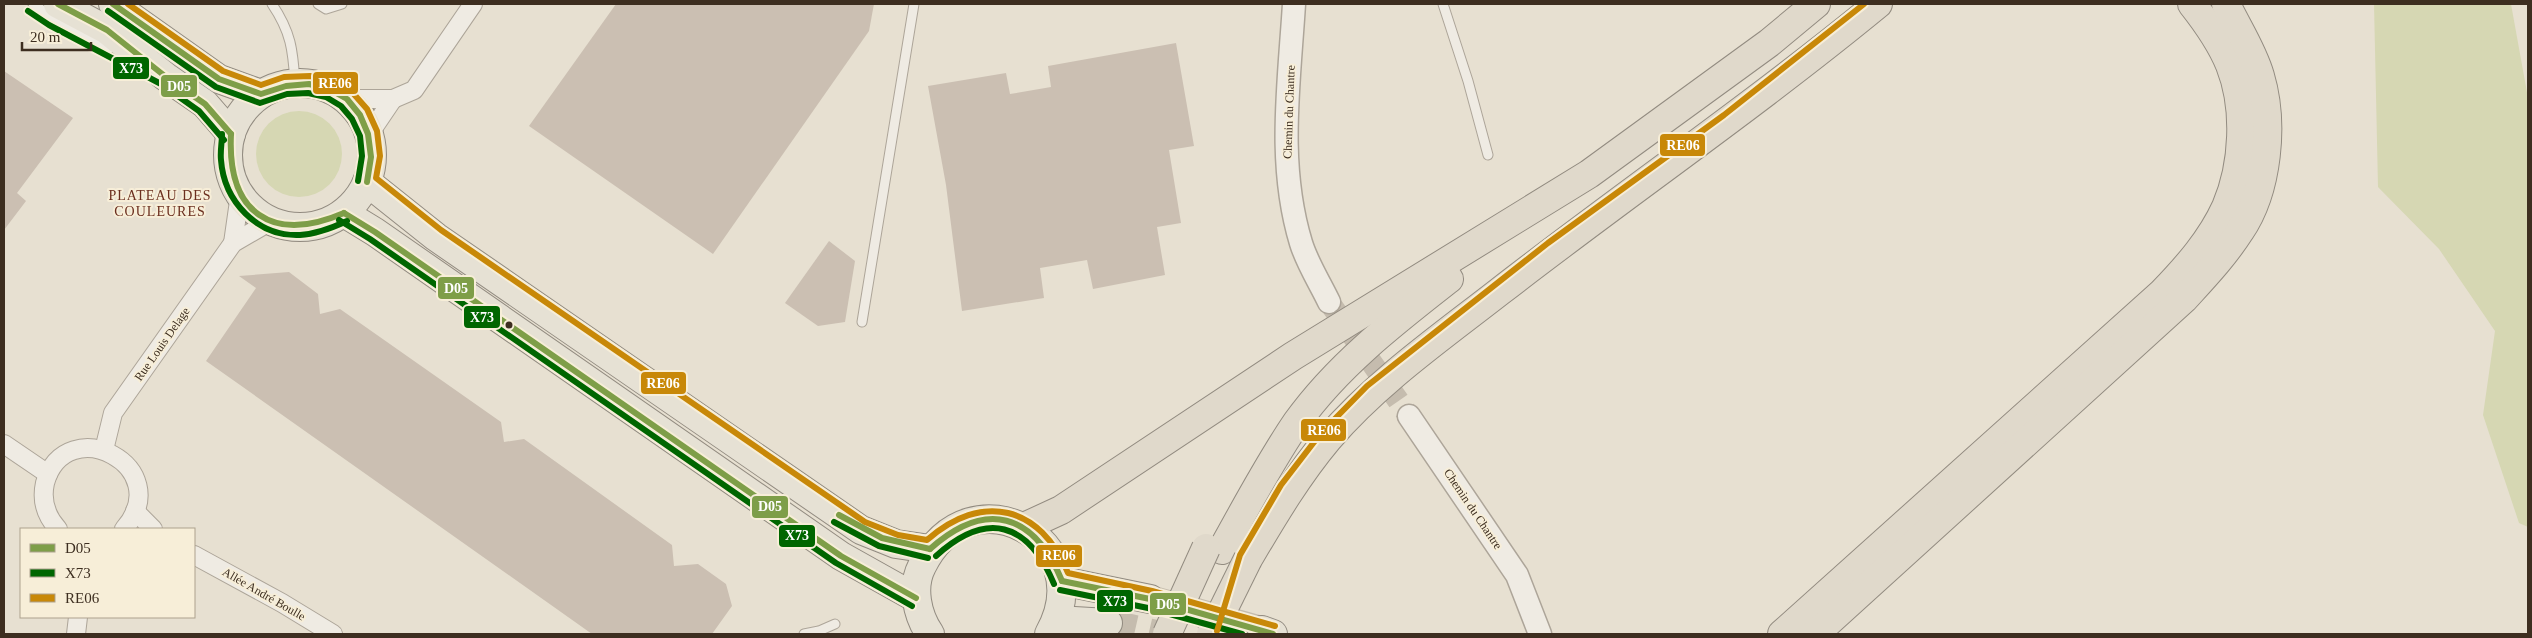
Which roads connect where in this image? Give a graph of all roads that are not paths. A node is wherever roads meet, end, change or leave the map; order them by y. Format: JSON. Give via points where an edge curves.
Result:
{"nodes":[{"id":1,"x":33,"y":4,"type":"edge"},
{"id":2,"x":58,"y":4,"type":"edge"},
{"id":3,"x":113,"y":4,"type":"edge"},
{"id":4,"x":272,"y":4,"type":"edge"},
{"id":5,"x":318,"y":4,"type":"edge"},
{"id":6,"x":342,"y":4,"type":"edge"},
{"id":7,"x":473,"y":4,"type":"edge"},
{"id":8,"x":914,"y":4,"type":"edge"},
{"id":9,"x":1294,"y":4,"type":"edge"},
{"id":10,"x":1443,"y":4,"type":"edge"},
{"id":11,"x":1816,"y":4,"type":"edge"},
{"id":12,"x":1878,"y":4,"type":"edge"},
{"id":13,"x":1890,"y":4,"type":"edge"},
{"id":14,"x":2192,"y":4,"type":"edge"},
{"id":15,"x":2226,"y":4,"type":"edge"},
{"id":16,"x":1822,"y":50,"type":"junction"},
{"id":17,"x":166,"y":77,"type":"junction"},
{"id":18,"x":296,"y":83,"type":"junction"},
{"id":19,"x":262,"y":94,"type":"junction"},
{"id":20,"x":346,"y":99,"type":"junction"},
{"id":21,"x":393,"y":99,"type":"junction"},
{"id":22,"x":370,"y":133,"type":"junction"},
{"id":23,"x":231,"y":134,"type":"junction"},
{"id":24,"x":1488,"y":155,"type":"dead end"},
{"id":25,"x":367,"y":182,"type":"junction"},
{"id":26,"x":240,"y":194,"type":"junction"},
{"id":27,"x":1542,"y":205,"type":"junction"},
{"id":28,"x":344,"y":213,"type":"junction"},
{"id":29,"x":271,"y":221,"type":"junction"},
{"id":30,"x":233,"y":243,"type":"junction"},
{"id":31,"x":1329,"y":302,"type":"tunnel mouth"},
{"id":32,"x":862,"y":322,"type":"dead end"},
{"id":33,"x":1409,"y":416,"type":"tunnel mouth"},
{"id":34,"x":4,"y":444,"type":"edge"},
{"id":35,"x":104,"y":450,"type":"junction"},
{"id":36,"x":48,"y":474,"type":"junction"},
{"id":37,"x":136,"y":511,"type":"junction"},
{"id":38,"x":1024,"y":527,"type":"junction"},
{"id":39,"x":57,"y":528,"type":"edge"},
{"id":40,"x":125,"y":528,"type":"edge"},
{"id":41,"x":152,"y":528,"type":"edge"},
{"id":42,"x":930,"y":549,"type":"junction"},
{"id":43,"x":1214,"y":549,"type":"junction"},
{"id":44,"x":195,"y":555,"type":"edge"},
{"id":45,"x":1248,"y":559,"type":"junction"},
{"id":46,"x":1062,"y":581,"type":"junction"},
{"id":47,"x":916,"y":598,"type":"junction"},
{"id":48,"x":1150,"y":599,"type":"tunnel mouth"},
{"id":49,"x":1528,"y":606,"type":"junction"},
{"id":50,"x":78,"y":618,"type":"edge"},
{"id":51,"x":1108,"y":623,"type":"tunnel mouth"},
{"id":52,"x":835,"y":624,"type":"dead end"},
{"id":53,"x":1053,"y":627,"type":"edge"},
{"id":54,"x":76,"y":634,"type":"edge"},
{"id":55,"x":333,"y":634,"type":"edge"},
{"id":56,"x":804,"y":634,"type":"edge"},
{"id":57,"x":930,"y":634,"type":"edge"},
{"id":58,"x":1167,"y":634,"type":"edge"},
{"id":59,"x":1184,"y":634,"type":"edge"},
{"id":60,"x":1211,"y":634,"type":"edge"},
{"id":61,"x":1225,"y":634,"type":"edge"},
{"id":62,"x":1525,"y":634,"type":"edge"},
{"id":63,"x":1540,"y":634,"type":"edge"},
{"id":64,"x":1782,"y":634,"type":"edge"},
{"id":65,"x":1815,"y":634,"type":"edge"}],
"edges":[{"from":1,"to":17,"type":"lane"},
{"from":2,"to":17,"type":"main road","via":[[107,30]]},
{"from":3,"to":19,"type":"main road","via":[[220,79]]},
{"from":4,"to":18,"type":"lane","via":[[284,20],[293,44]]},
{"from":5,"to":6,"type":"lane","via":[[326,9]]},
{"from":7,"to":21,"type":"street","via":[[414,90]]},
{"from":8,"to":32,"type":"lane"},
{"from":9,"to":31,"type":"street","name":"Chemin du Chantre","via":[[1286,157],[1291,200],[1302,245]]},
{"from":10,"to":24,"type":"lane"},
{"from":11,"to":27,"type":"highway","via":[[1655,128]]},
{"from":12,"to":16,"type":"highway"},
{"from":13,"to":16,"type":"highway"},
{"from":14,"to":64,"type":"highway","via":[[2206,22],[2230,66],[2241,134],[2240,157],[2226,207],[2203,246],[2162,293]]},
{"from":15,"to":65,"type":"highway","via":[[2260,76],[2267,117],[2268,152],[2259,188],[2242,230],[2217,264],[2184,299]]},
{"from":16,"to":45,"type":"highway","via":[[1553,250],[1373,392],[1328,438],[1289,489]]},
{"from":17,"to":23,"type":"main road","via":[[205,104]]},
{"from":18,"to":19,"type":"main road","via":[[278,86]]},
{"from":18,"to":20,"type":"main road","via":[[331,89]]},
{"from":19,"to":23,"type":"main road","via":[[243,111]]},
{"from":20,"to":21,"type":"street"},
{"from":20,"to":22,"type":"main road","via":[[364,120]]},
{"from":21,"to":22,"type":"street"},
{"from":22,"to":25,"type":"main road","via":[[372,165]]},
{"from":23,"to":26,"type":"main road","via":[[229,165],[232,180]]},
{"from":25,"to":28,"type":"main road"},
{"from":25,"to":42,"type":"main road","via":[[436,237],[861,530],[896,544]]},
{"from":26,"to":29,"type":"main road","via":[[253,210]]},
{"from":26,"to":30,"type":"street","name":"Rue Louis Delage"},
{"from":27,"to":38,"type":"highway","via":[[1293,356],[1060,510]]},
{"from":27,"to":43,"type":"highway","via":[[1378,335],[1332,381],[1298,422]]},
{"from":28,"to":29,"type":"main road","via":[[308,227]]},
{"from":28,"to":47,"type":"main road","via":[[624,403],[841,556]]},
{"from":29,"to":30,"type":"street","name":"Rue Louis Delage"},
{"from":30,"to":35,"type":"street","name":"Rue Louis Delage","via":[[113,414]]},
{"from":33,"to":49,"type":"street","name":"Chemin du Chantre","via":[[1517,575]]},
{"from":34,"to":36,"type":"street"},
{"from":35,"to":36,"type":"street","via":[[87,448],[71,452]]},
{"from":35,"to":37,"type":"street","via":[[118,456],[129,467],[136,481]]},
{"from":36,"to":39,"type":"street","via":[[44,506]]},
{"from":37,"to":40,"type":"street"},
{"from":37,"to":41,"type":"street"},
{"from":38,"to":42,"type":"main road","via":[[999,520],[973,520],[942,536]]},
{"from":38,"to":46,"type":"main road","via":[[1049,550]]},
{"from":42,"to":47,"type":"main road","via":[[919,572]]},
{"from":43,"to":58,"type":"highway","bridge":true},
{"from":43,"to":59,"type":"highway"},
{"from":44,"to":55,"type":"street","name":"Allée André Boulle"},
{"from":45,"to":60,"type":"highway","bridge":true},
{"from":45,"to":61,"type":"highway","bridge":true},
{"from":46,"to":48,"type":"main road"},
{"from":46,"to":53,"type":"main road","via":[[1062,601]]},
{"from":47,"to":57,"type":"main road"},
{"from":49,"to":62,"type":"street","name":"Chemin du Chantre"},
{"from":49,"to":63,"type":"street","name":"Chemin du Chantre"},
{"from":50,"to":54,"type":"street"},
{"from":51,"to":53,"type":"main road"},
{"from":52,"to":56,"type":"lane"}]}
